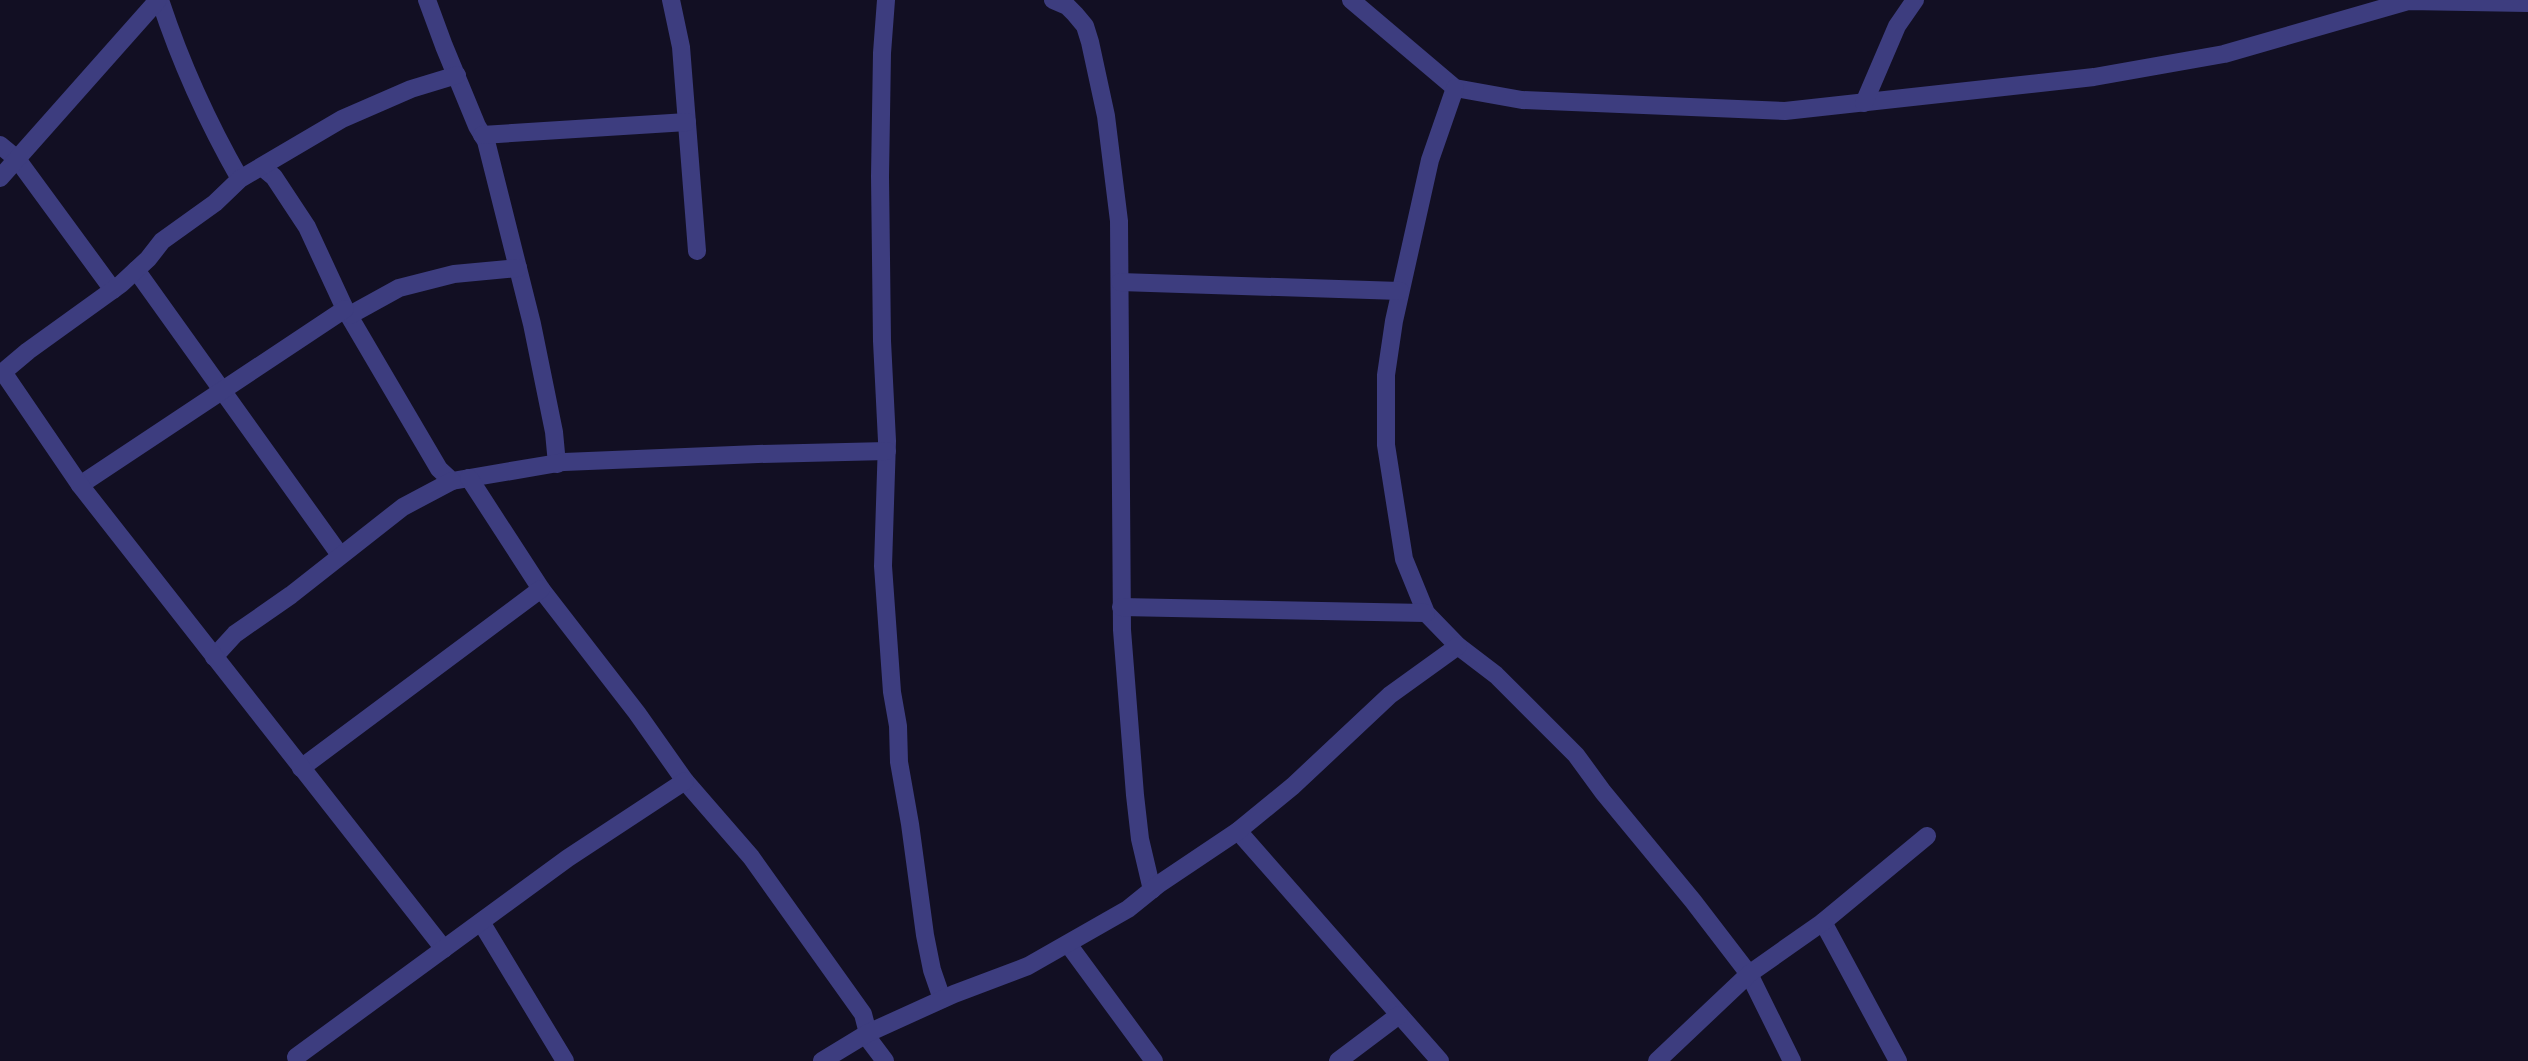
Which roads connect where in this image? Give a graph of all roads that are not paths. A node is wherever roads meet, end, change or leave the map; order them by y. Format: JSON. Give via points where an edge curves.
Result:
{"nodes":[{"id":1,"x":159,"y":0,"type":"edge"},
{"id":2,"x":428,"y":0,"type":"edge"},
{"id":3,"x":671,"y":0,"type":"edge"},
{"id":4,"x":887,"y":0,"type":"edge"},
{"id":5,"x":902,"y":0,"type":"edge"},
{"id":6,"x":1053,"y":0,"type":"edge"},
{"id":7,"x":1351,"y":0,"type":"edge"},
{"id":8,"x":1915,"y":0,"type":"edge"},
{"id":9,"x":2528,"y":2,"type":"edge"},
{"id":10,"x":457,"y":75,"type":"junction"},
{"id":11,"x":1455,"y":88,"type":"junction"},
{"id":12,"x":1864,"y":103,"type":"junction"},
{"id":13,"x":687,"y":122,"type":"junction"},
{"id":14,"x":482,"y":135,"type":"junction"},
{"id":15,"x":0,"y":145,"type":"edge"},
{"id":16,"x":17,"y":159,"type":"junction"},
{"id":17,"x":262,"y":166,"type":"junction"},
{"id":18,"x":0,"y":178,"type":"edge"},
{"id":19,"x":240,"y":179,"type":"junction"},
{"id":20,"x":697,"y":251,"type":"dead end"},
{"id":21,"x":518,"y":268,"type":"junction"},
{"id":22,"x":136,"y":270,"type":"junction"},
{"id":23,"x":1120,"y":282,"type":"junction"},
{"id":24,"x":113,"y":290,"type":"junction"},
{"id":25,"x":1400,"y":291,"type":"junction"},
{"id":26,"x":347,"y":312,"type":"junction"},
{"id":27,"x":222,"y":390,"type":"junction"},
{"id":28,"x":887,"y":451,"type":"junction"},
{"id":29,"x":557,"y":464,"type":"junction"},
{"id":30,"x":460,"y":479,"type":"junction"},
{"id":31,"x":80,"y":485,"type":"junction"},
{"id":32,"x":340,"y":555,"type":"junction"},
{"id":33,"x":541,"y":589,"type":"junction"},
{"id":34,"x":1121,"y":607,"type":"junction"},
{"id":35,"x":1426,"y":613,"type":"junction"},
{"id":36,"x":1458,"y":646,"type":"junction"},
{"id":37,"x":214,"y":657,"type":"junction"},
{"id":38,"x":301,"y":768,"type":"junction"},
{"id":39,"x":685,"y":781,"type":"junction"},
{"id":40,"x":1238,"y":831,"type":"junction"},
{"id":41,"x":1927,"y":836,"type":"dead end"},
{"id":42,"x":1152,"y":890,"type":"junction"},
{"id":43,"x":481,"y":922,"type":"junction"},
{"id":44,"x":1823,"y":922,"type":"junction"},
{"id":45,"x":1068,"y":944,"type":"junction"},
{"id":46,"x":444,"y":949,"type":"junction"},
{"id":47,"x":1749,"y":975,"type":"junction"},
{"id":48,"x":942,"y":999,"type":"junction"},
{"id":49,"x":1399,"y":1015,"type":"junction"},
{"id":50,"x":868,"y":1033,"type":"junction"},
{"id":51,"x":296,"y":1057,"type":"dead end"},
{"id":52,"x":1783,"y":1057,"type":"edge"},
{"id":53,"x":565,"y":1061,"type":"edge"},
{"id":54,"x":822,"y":1061,"type":"edge"},
{"id":55,"x":885,"y":1061,"type":"edge"},
{"id":56,"x":1154,"y":1061,"type":"edge"},
{"id":57,"x":1338,"y":1061,"type":"edge"},
{"id":58,"x":1440,"y":1061,"type":"edge"},
{"id":59,"x":1657,"y":1061,"type":"edge"},
{"id":60,"x":1898,"y":1061,"type":"edge"}],
"edges":[{"from":1,"to":16,"type":"street"},
{"from":1,"to":19,"type":"street","via":[[205,111]]},
{"from":2,"to":10,"type":"street"},
{"from":3,"to":13,"type":"street","via":[[681,47]]},
{"from":4,"to":5,"type":"street"},
{"from":4,"to":28,"type":"street","via":[[880,176]]},
{"from":6,"to":23,"type":"street","via":[[1067,6],[1085,26],[1100,86],[1119,221]]},
{"from":7,"to":11,"type":"street"},
{"from":8,"to":12,"type":"street","via":[[1898,26]]},
{"from":9,"to":12,"type":"street","via":[[2408,1],[2224,54],[2094,77]]},
{"from":10,"to":14,"type":"street"},
{"from":10,"to":17,"type":"street","via":[[342,119]]},
{"from":11,"to":12,"type":"street","via":[[1522,100],[1785,111]]},
{"from":11,"to":25,"type":"street","via":[[1430,160]]},
{"from":13,"to":14,"type":"street"},
{"from":13,"to":20,"type":"street"},
{"from":14,"to":21,"type":"street"},
{"from":15,"to":16,"type":"street"},
{"from":16,"to":18,"type":"street"},
{"from":16,"to":24,"type":"street"},
{"from":17,"to":19,"type":"street"},
{"from":17,"to":26,"type":"street","via":[[307,228]]},
{"from":19,"to":22,"type":"street","via":[[162,241]]},
{"from":21,"to":26,"type":"street","via":[[454,274],[399,288]]},
{"from":21,"to":29,"type":"street","via":[[547,390]]},
{"from":22,"to":24,"type":"street"},
{"from":22,"to":27,"type":"street"},
{"from":23,"to":25,"type":"street"},
{"from":23,"to":34,"type":"street"},
{"from":24,"to":31,"type":"street","via":[[3,372]]},
{"from":25,"to":35,"type":"street","via":[[1386,375],[1386,445],[1404,559]]},
{"from":26,"to":27,"type":"street"},
{"from":26,"to":30,"type":"street","via":[[439,469]]},
{"from":27,"to":31,"type":"street"},
{"from":27,"to":32,"type":"street"},
{"from":28,"to":29,"type":"street"},
{"from":28,"to":48,"type":"street","via":[[883,566],[899,762],[925,936]]},
{"from":29,"to":30,"type":"street"},
{"from":30,"to":32,"type":"street","via":[[403,507]]},
{"from":30,"to":33,"type":"street"},
{"from":31,"to":37,"type":"street"},
{"from":32,"to":37,"type":"street"},
{"from":33,"to":38,"type":"street"},
{"from":33,"to":39,"type":"street"},
{"from":34,"to":35,"type":"street"},
{"from":34,"to":42,"type":"street","via":[[1135,795]]},
{"from":35,"to":36,"type":"street"},
{"from":36,"to":40,"type":"street","via":[[1390,695]]},
{"from":36,"to":47,"type":"street","via":[[1496,675],[1576,755]]},
{"from":37,"to":38,"type":"street"},
{"from":38,"to":46,"type":"street"},
{"from":39,"to":43,"type":"street"},
{"from":39,"to":50,"type":"street","via":[[751,858],[863,1014]]},
{"from":40,"to":42,"type":"street"},
{"from":40,"to":49,"type":"street"},
{"from":41,"to":44,"type":"street"},
{"from":42,"to":45,"type":"street"},
{"from":43,"to":46,"type":"street"},
{"from":43,"to":53,"type":"street"},
{"from":44,"to":47,"type":"street"},
{"from":44,"to":60,"type":"street"},
{"from":45,"to":48,"type":"street","via":[[1028,966]]},
{"from":45,"to":56,"type":"street"},
{"from":46,"to":51,"type":"street"},
{"from":47,"to":52,"type":"street"},
{"from":47,"to":59,"type":"street"},
{"from":48,"to":50,"type":"street"},
{"from":49,"to":57,"type":"street"},
{"from":49,"to":58,"type":"street"},
{"from":50,"to":54,"type":"street"},
{"from":50,"to":55,"type":"street"}]}
